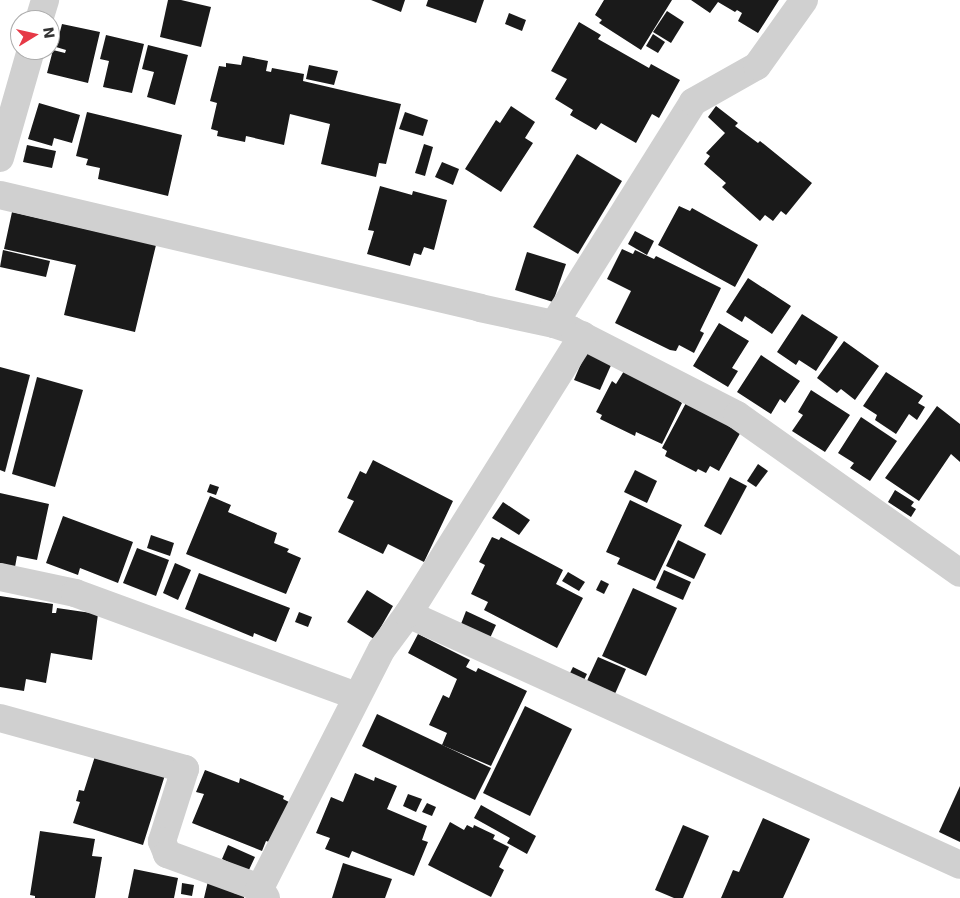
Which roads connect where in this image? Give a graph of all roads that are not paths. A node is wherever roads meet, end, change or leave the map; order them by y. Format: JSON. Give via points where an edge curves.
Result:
{"nodes":[{"id":1,"x":804,"y":0,"type":"edge"},
{"id":2,"x":28,"y":60,"type":"edge"},
{"id":3,"x":0,"y":158,"type":"edge"},
{"id":4,"x":0,"y":195,"type":"edge"},
{"id":5,"x":554,"y":324,"type":"junction"},
{"id":6,"x":583,"y":335,"type":"junction"},
{"id":7,"x":960,"y":573,"type":"edge"},
{"id":8,"x":0,"y":577,"type":"edge"},
{"id":9,"x":408,"y":614,"type":"junction"},
{"id":10,"x":357,"y":696,"type":"junction"},
{"id":11,"x":0,"y":718,"type":"edge"},
{"id":12,"x":960,"y":865,"type":"edge"},
{"id":13,"x":263,"y":893,"type":"edge"}],
"edges":[{"from":1,"to":5,"type":"street","via":[[757,66],[694,102]]},
{"from":2,"to":3,"type":"street"},
{"from":4,"to":5,"type":"street"},
{"from":5,"to":6,"type":"street"},
{"from":6,"to":7,"type":"street","via":[[737,415]]},
{"from":6,"to":9,"type":"street"},
{"from":8,"to":10,"type":"street","via":[[75,593]]},
{"from":9,"to":10,"type":"street","via":[[382,649]]},
{"from":9,"to":12,"type":"street"},
{"from":10,"to":13,"type":"street"},
{"from":11,"to":13,"type":"street","via":[[185,769],[162,841],[167,854]]}]}
